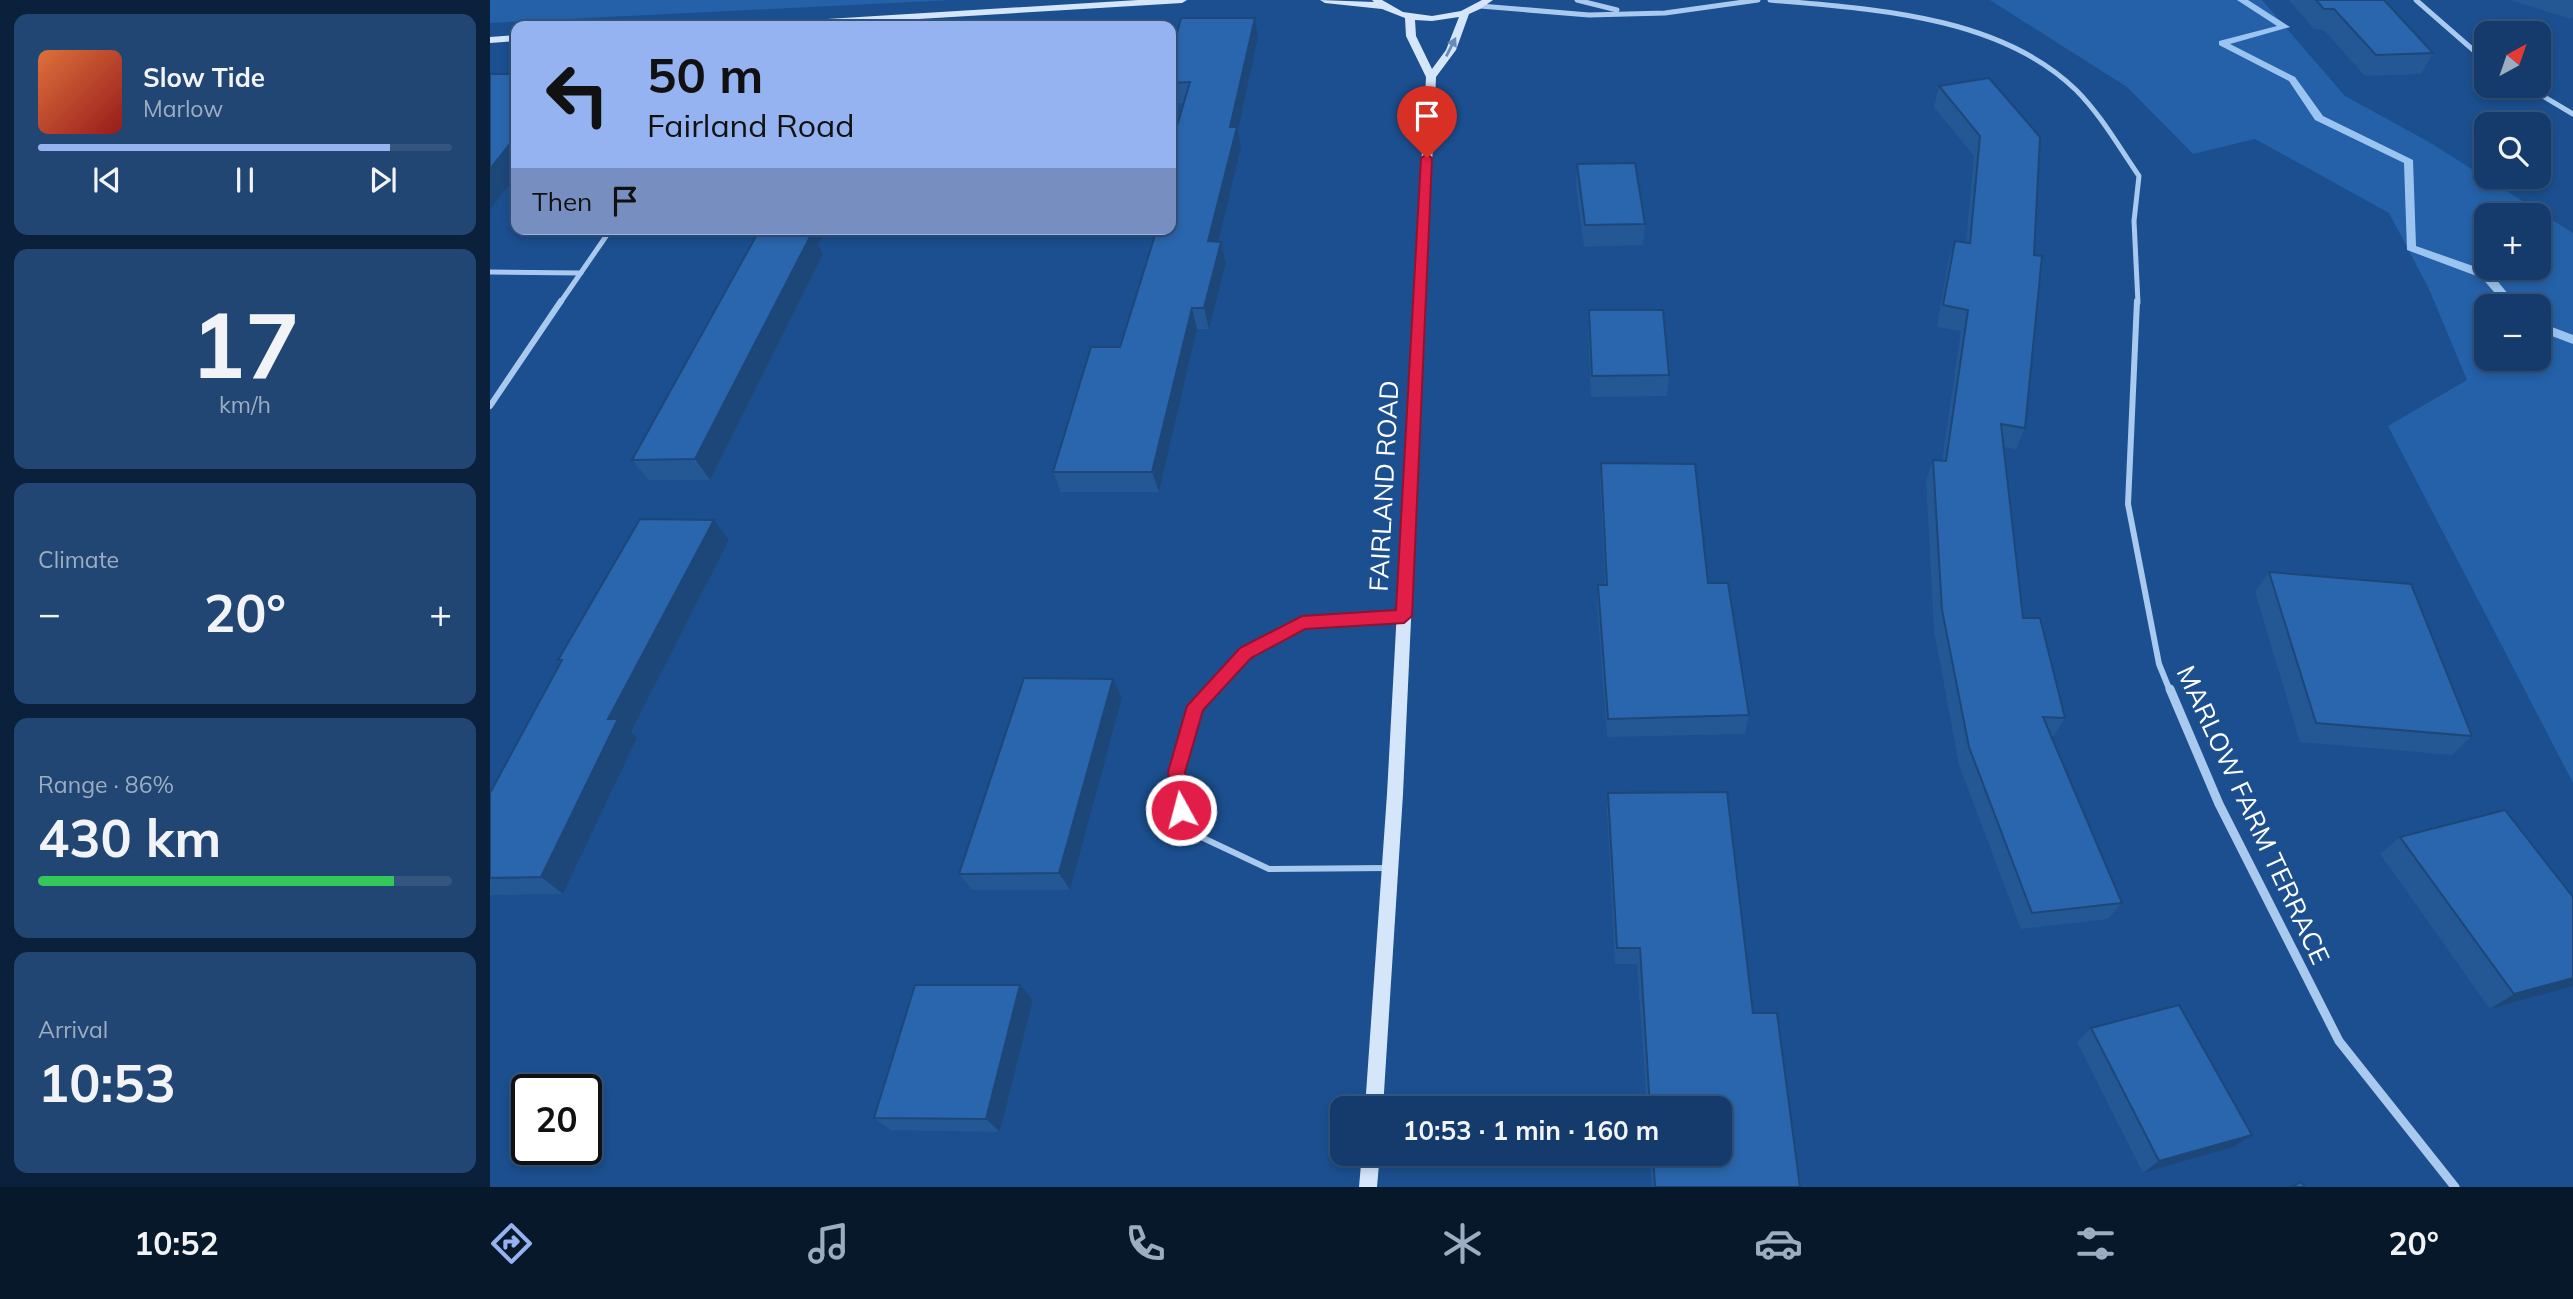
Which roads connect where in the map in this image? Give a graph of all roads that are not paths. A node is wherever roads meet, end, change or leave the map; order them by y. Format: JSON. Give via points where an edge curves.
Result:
{"nodes":[{"id":1,"x":1182,"y":0,"type":"edge"},
{"id":2,"x":1325,"y":0,"type":"edge"},
{"id":3,"x":1577,"y":0,"type":"edge"},
{"id":4,"x":1758,"y":0,"type":"edge"},
{"id":5,"x":1770,"y":0,"type":"edge"},
{"id":6,"x":2416,"y":0,"type":"edge"},
{"id":7,"x":1379,"y":3,"type":"edge"},
{"id":8,"x":1484,"y":3,"type":"edge"},
{"id":9,"x":1624,"y":12,"type":"junction"},
{"id":10,"x":1465,"y":13,"type":"junction"},
{"id":11,"x":1410,"y":17,"type":"junction"},
{"id":12,"x":843,"y":21,"type":"edge"},
{"id":13,"x":511,"y":38,"type":"edge"},
{"id":14,"x":490,"y":40,"type":"edge"},
{"id":15,"x":2474,"y":51,"type":"edge"},
{"id":16,"x":1431,"y":77,"type":"junction"},
{"id":17,"x":2546,"y":98,"type":"edge"},
{"id":18,"x":2573,"y":114,"type":"edge"},
{"id":19,"x":607,"y":235,"type":"edge"},
{"id":20,"x":490,"y":272,"type":"edge"},
{"id":21,"x":581,"y":273,"type":"junction"},
{"id":22,"x":490,"y":407,"type":"edge"},
{"id":23,"x":1404,"y":616,"type":"junction"},
{"id":24,"x":1390,"y":868,"type":"junction"},
{"id":25,"x":1375,"y":1096,"type":"edge"},
{"id":26,"x":1370,"y":1166,"type":"edge"},
{"id":27,"x":1368,"y":1187,"type":"edge"},
{"id":28,"x":2455,"y":1187,"type":"edge"}],
"edges":[{"from":1,"to":12,"type":"main road"},
{"from":2,"to":7,"type":"main road"},
{"from":3,"to":9,"type":"street"},
{"from":4,"to":9,"type":"street","via":[[1664,13]]},
{"from":5,"to":28,"type":"street","name":"MARLOW FARM TERRACE","via":[[1921,18],[1986,38],[2068,83],[2139,176],[2134,221],[2138,313],[2128,504],[2159,664],[2219,804],[2339,1041]]},
{"from":6,"to":15,"type":"street"},
{"from":7,"to":11,"type":"main road"},
{"from":8,"to":9,"type":"street","via":[[1589,15]]},
{"from":8,"to":10,"type":"main road"},
{"from":10,"to":11,"type":"main road","via":[[1437,19]]},
{"from":16,"to":10,"type":"main road","one_way":true,"via":[[1451,50]]},
{"from":11,"to":16,"type":"main road","name":"FAIRLAND ROAD","via":[[1411,36]]},
{"from":13,"to":14,"type":"main road"},
{"from":16,"to":23,"type":"main road","name":"FAIRLAND ROAD"},
{"from":17,"to":18,"type":"street"},
{"from":19,"to":21,"type":"street"},
{"from":20,"to":21,"type":"street"},
{"from":21,"to":22,"type":"street"},
{"from":23,"to":24,"type":"main road","name":"FAIRLAND ROAD"},
{"from":23,"to":24,"type":"lane","via":[[1302,623],[1246,653],[1196,706],[1177,772],[1184,830],[1269,869]]},
{"from":24,"to":25,"type":"main road","name":"FAIRLAND ROAD"},
{"from":26,"to":27,"type":"main road"}]}
